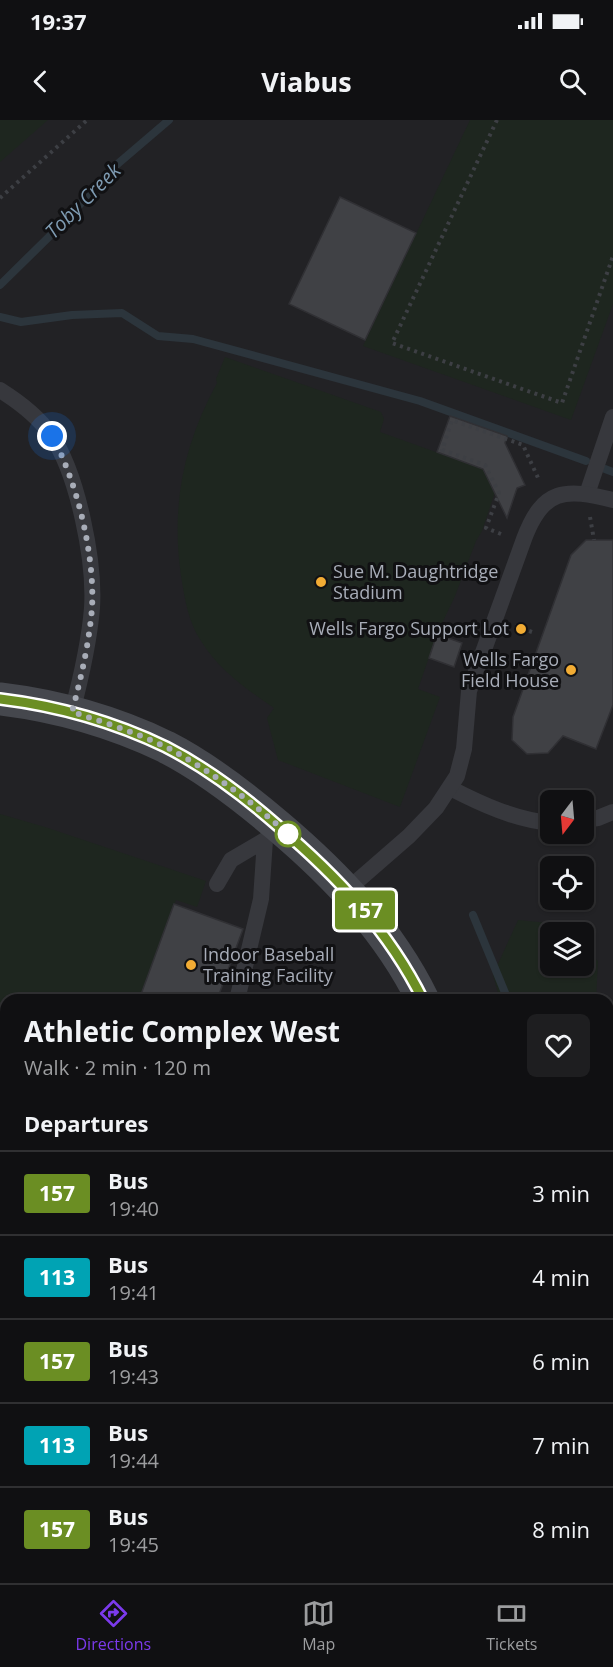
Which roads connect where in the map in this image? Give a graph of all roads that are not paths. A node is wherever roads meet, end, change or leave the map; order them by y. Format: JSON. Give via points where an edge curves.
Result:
{"nodes":[{"id":1,"x":0,"y":390,"type":"edge"},
{"id":2,"x":613,"y":417,"type":"edge"},
{"id":3,"x":587,"y":494,"type":"junction"},
{"id":4,"x":613,"y":500,"type":"edge"},
{"id":5,"x":0,"y":699,"type":"edge"},
{"id":6,"x":72,"y":712,"type":"junction"},
{"id":7,"x":450,"y":788,"type":"junction"},
{"id":8,"x":613,"y":812,"type":"edge"},
{"id":9,"x":594,"y":819,"type":"edge"},
{"id":10,"x":540,"y":821,"type":"edge"},
{"id":11,"x":271,"y":833,"type":"junction"},
{"id":12,"x":217,"y":884,"type":"dead end"},
{"id":13,"x":347,"y":890,"type":"junction"},
{"id":14,"x":238,"y":994,"type":"edge"},
{"id":15,"x":419,"y":994,"type":"edge"}],
"edges":[{"from":1,"to":6,"type":"lane","via":[[32,413],[52,436],[79,504],[92,606],[87,651]]},
{"from":2,"to":3,"type":"lane"},
{"from":3,"to":4,"type":"lane"},
{"from":3,"to":7,"type":"lane","via":[[554,497],[529,525],[469,691],[461,765]]},
{"from":5,"to":6,"type":"street"},
{"from":6,"to":11,"type":"street","via":[[166,748],[225,784]]},
{"from":7,"to":10,"type":"lane","via":[[495,810]]},
{"from":7,"to":13,"type":"lane","via":[[409,837]]},
{"from":8,"to":9,"type":"lane"},
{"from":11,"to":12,"type":"lane","via":[[231,860]]},
{"from":11,"to":13,"type":"street","via":[[316,859]]},
{"from":11,"to":14,"type":"lane","via":[[261,899]]},
{"from":13,"to":15,"type":"street","via":[[382,933]]}]}
